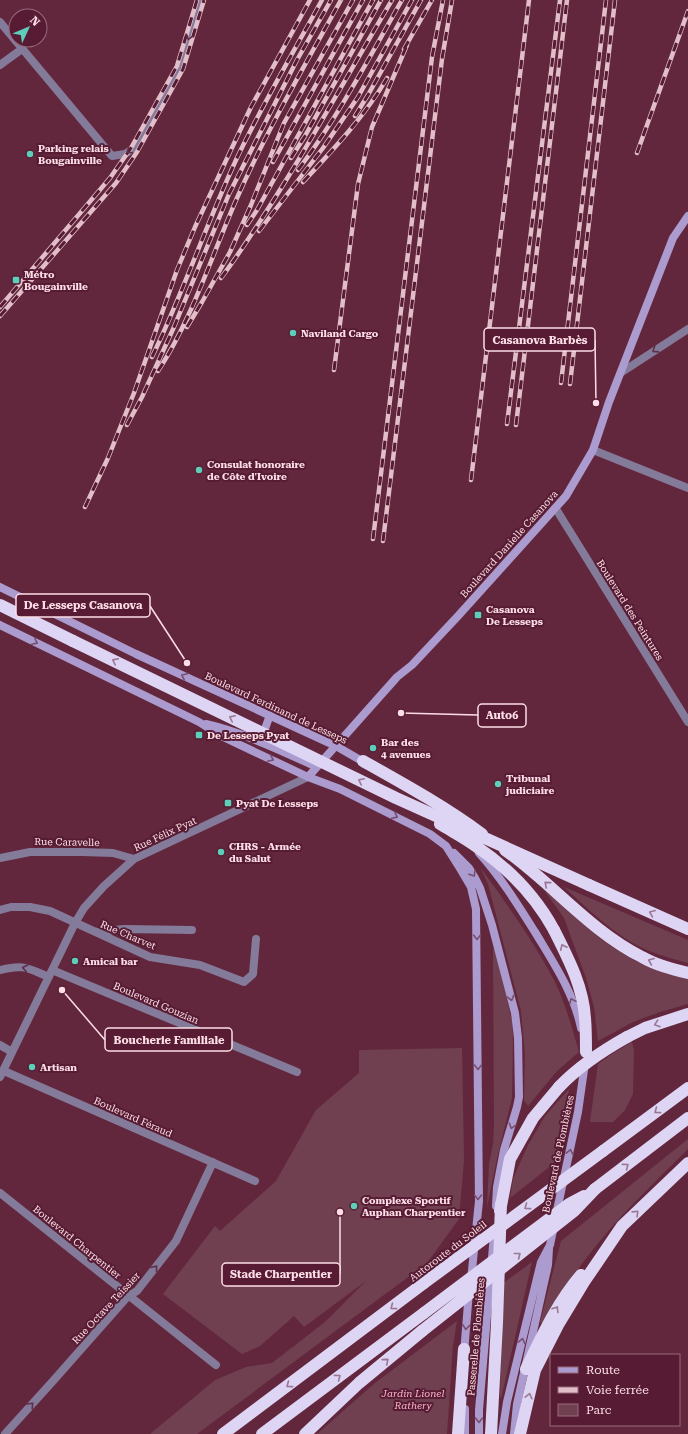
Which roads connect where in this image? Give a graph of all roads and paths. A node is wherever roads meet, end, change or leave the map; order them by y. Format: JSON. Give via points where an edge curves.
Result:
{"nodes":[{"id":1,"x":200,"y":0,"type":"edge"},
{"id":2,"x":0,"y":22,"type":"edge"},
{"id":3,"x":8,"y":31,"type":"edge"},
{"id":4,"x":22,"y":48,"type":"joint"},
{"id":5,"x":0,"y":65,"type":"edge"},
{"id":6,"x":688,"y":216,"type":"edge"},
{"id":7,"x":688,"y":329,"type":"edge"},
{"id":8,"x":622,"y":372,"type":"junction"},
{"id":9,"x":593,"y":450,"type":"junction"},
{"id":10,"x":688,"y":488,"type":"edge"},
{"id":11,"x":556,"y":509,"type":"junction"},
{"id":12,"x":0,"y":588,"type":"edge"},
{"id":13,"x":0,"y":605,"type":"edge"},
{"id":14,"x":0,"y":625,"type":"edge"},
{"id":15,"x":270,"y":715,"type":"junction"},
{"id":16,"x":199,"y":722,"type":"junction"},
{"id":17,"x":688,"y":722,"type":"edge"},
{"id":18,"x":258,"y":741,"type":"junction"},
{"id":19,"x":336,"y":746,"type":"junction"},
{"id":20,"x":363,"y":761,"type":"junction"},
{"id":21,"x":317,"y":767,"type":"junction"},
{"id":22,"x":308,"y":777,"type":"junction"},
{"id":23,"x":396,"y":798,"type":"junction"},
{"id":24,"x":446,"y":846,"type":"junction"},
{"id":25,"x":0,"y":858,"type":"edge"},
{"id":26,"x":134,"y":859,"type":"junction"},
{"id":27,"x":508,"y":891,"type":"joint"},
{"id":28,"x":0,"y":910,"type":"edge"},
{"id":29,"x":75,"y":923,"type":"junction"},
{"id":30,"x":688,"y":929,"type":"edge"},
{"id":31,"x":192,"y":930,"type":"dead end"},
{"id":32,"x":95,"y":932,"type":"junction"},
{"id":33,"x":256,"y":939,"type":"dead end"},
{"id":34,"x":0,"y":970,"type":"edge"},
{"id":35,"x":688,"y":973,"type":"edge"},
{"id":36,"x":50,"y":974,"type":"junction"},
{"id":37,"x":688,"y":1014,"type":"edge"},
{"id":38,"x":0,"y":1045,"type":"edge"},
{"id":39,"x":12,"y":1052,"type":"junction"},
{"id":40,"x":586,"y":1052,"type":"junction"},
{"id":41,"x":297,"y":1072,"type":"dead end"},
{"id":42,"x":2,"y":1074,"type":"edge"},
{"id":43,"x":688,"y":1088,"type":"edge"},
{"id":44,"x":688,"y":1118,"type":"edge"},
{"id":45,"x":213,"y":1162,"type":"junction"},
{"id":46,"x":688,"y":1163,"type":"edge"},
{"id":47,"x":255,"y":1181,"type":"dead end"},
{"id":48,"x":595,"y":1189,"type":"junction"},
{"id":49,"x":0,"y":1193,"type":"edge"},
{"id":50,"x":501,"y":1204,"type":"junction"},
{"id":51,"x":622,"y":1226,"type":"junction"},
{"id":52,"x":494,"y":1241,"type":"junction"},
{"id":53,"x":550,"y":1245,"type":"junction"},
{"id":54,"x":128,"y":1296,"type":"junction"},
{"id":55,"x":464,"y":1349,"type":"junction"},
{"id":56,"x":216,"y":1365,"type":"dead end"},
{"id":57,"x":526,"y":1368,"type":"junction"},
{"id":58,"x":5,"y":1434,"type":"edge"},
{"id":59,"x":224,"y":1434,"type":"edge"},
{"id":60,"x":262,"y":1434,"type":"edge"},
{"id":61,"x":305,"y":1434,"type":"edge"},
{"id":62,"x":458,"y":1434,"type":"edge"},
{"id":63,"x":465,"y":1434,"type":"edge"},
{"id":64,"x":479,"y":1434,"type":"edge"},
{"id":65,"x":491,"y":1434,"type":"edge"},
{"id":66,"x":502,"y":1434,"type":"edge"},
{"id":67,"x":514,"y":1434,"type":"edge"},
{"id":68,"x":520,"y":1434,"type":"edge"}],
"edges":[{"from":1,"to":4,"type":"street","one_way":true,"via":[[180,68],[134,148],[125,154],[112,156]]},
{"from":2,"to":3,"type":"street"},
{"from":4,"to":5,"type":"street"},
{"from":6,"to":8,"type":"street","name":"Boulevard Danielle Casanova","via":[[673,238]]},
{"from":7,"to":8,"type":"street","one_way":true},
{"from":8,"to":9,"type":"street","name":"Boulevard Danielle Casanova"},
{"from":9,"to":10,"type":"street"},
{"from":9,"to":11,"type":"street","name":"Boulevard Danielle Casanova"},
{"from":11,"to":17,"type":"street","name":"Boulevard des Peintures"},
{"from":11,"to":19,"type":"street","name":"Boulevard Danielle Casanova","via":[[412,665],[397,677]]},
{"from":15,"to":12,"type":"street","name":"Boulevard Ferdinand de Lesseps","one_way":true},
{"from":23,"to":13,"type":"highway","one_way":true,"bridge":true},
{"from":14,"to":16,"type":"street","one_way":true},
{"from":15,"to":18,"type":"street"},
{"from":15,"to":19,"type":"street","name":"Boulevard Ferdinand de Lesseps"},
{"from":16,"to":18,"type":"street","via":[[225,728]]},
{"from":16,"to":22,"type":"street","one_way":true,"via":[[221,736]]},
{"from":18,"to":21,"type":"street"},
{"from":19,"to":20,"type":"street","name":"Boulevard Ferdinand de Lesseps"},
{"from":19,"to":21,"type":"street","name":"Boulevard Danielle Casanova"},
{"from":20,"to":27,"type":"street","name":"Boulevard Ferdinand de Lesseps","via":[[429,804],[461,833]]},
{"from":35,"to":20,"type":"highway","one_way":true,"via":[[655,964],[615,941],[515,856],[456,815]]},
{"from":21,"to":22,"type":"street","name":"Boulevard Danielle Casanova"},
{"from":22,"to":24,"type":"street","name":"Passerelle de Plombières","one_way":true,"via":[[340,789],[430,834]]},
{"from":22,"to":26,"type":"street","name":"Rue Félix Pyat"},
{"from":30,"to":23,"type":"highway","one_way":true,"bridge":true},
{"from":40,"to":23,"type":"highway","one_way":true,"bridge":true,"via":[[585,1018],[580,991],[573,968],[548,920],[530,896],[496,862],[467,840]]},
{"from":24,"to":52,"type":"street","name":"Passerelle de Plombières","one_way":true,"via":[[469,868],[477,883],[492,925],[516,1013],[519,1097],[497,1187]]},
{"from":24,"to":55,"type":"street","one_way":true,"via":[[464,874],[476,909],[478,1202]]},
{"from":25,"to":26,"type":"street","name":"Rue Caravelle","via":[[38,852],[113,853]]},
{"from":26,"to":29,"type":"street","name":"Rue Félix Pyat","via":[[104,886],[84,908]]},
{"from":40,"to":27,"type":"street","name":"Boulevard de Plombières","one_way":true,"via":[[578,1014],[564,982]]},
{"from":28,"to":29,"type":"street","name":"Rue Charvet","via":[[30,907]]},
{"from":29,"to":32,"type":"street","name":"Rue Charvet"},
{"from":29,"to":36,"type":"street","name":"Rue Félix Pyat"},
{"from":31,"to":32,"type":"street","via":[[124,929]]},
{"from":32,"to":33,"type":"street","name":"Rue Charvet","via":[[150,957],[200,965],[244,982],[253,974]]},
{"from":36,"to":34,"type":"street","name":"Boulevard Gouzian","one_way":true,"via":[[26,967]]},
{"from":36,"to":39,"type":"street","name":"Rue Félix Pyat"},
{"from":36,"to":41,"type":"street","name":"Boulevard Gouzian"},
{"from":37,"to":50,"type":"highway","one_way":true,"bridge":true,"via":[[645,1028],[627,1037],[592,1058],[569,1076],[533,1118],[510,1159]]},
{"from":38,"to":39,"type":"street"},
{"from":39,"to":42,"type":"street","name":"Rue Félix Pyat"},
{"from":53,"to":40,"type":"street","name":"Boulevard de Plombières","one_way":true,"via":[[578,1112]]},
{"from":42,"to":45,"type":"street","name":"Boulevard Féraud"},
{"from":43,"to":59,"type":"highway","name":"Autoroute du Soleil","one_way":true,"bridge":true},
{"from":48,"to":44,"type":"highway","one_way":true},
{"from":45,"to":47,"type":"street","name":"Boulevard Féraud"},
{"from":54,"to":45,"type":"street","name":"Rue Octave Teissier","one_way":true,"via":[[137,1291],[176,1241]]},
{"from":51,"to":46,"type":"highway","one_way":true},
{"from":60,"to":48,"type":"highway","one_way":true,"bridge":true,"via":[[569,1204]]},
{"from":61,"to":48,"type":"highway","one_way":true,"bridge":true,"via":[[359,1383],[574,1211]]},
{"from":49,"to":54,"type":"street","name":"Boulevard Charpentier"},
{"from":50,"to":52,"type":"highway"},
{"from":50,"to":65,"type":"highway","via":[[498,1323]]},
{"from":57,"to":51,"type":"highway","one_way":true,"via":[[550,1318],[563,1298]]},
{"from":68,"to":51,"type":"highway","one_way":true,"via":[[543,1352],[558,1324]]},
{"from":52,"to":64,"type":"street","name":"Passerelle de Plombières","one_way":true},
{"from":53,"to":57,"type":"street"},
{"from":66,"to":53,"type":"street","name":"Boulevard de Plombières","one_way":true,"via":[[507,1402],[541,1262]]},
{"from":54,"to":56,"type":"street","name":"Boulevard Charpentier"},
{"from":58,"to":54,"type":"street","name":"Rue Octave Teissier","one_way":true},
{"from":55,"to":62,"type":"highway"},
{"from":55,"to":63,"type":"street"},
{"from":57,"to":67,"type":"street","via":[[517,1404]]}]}
